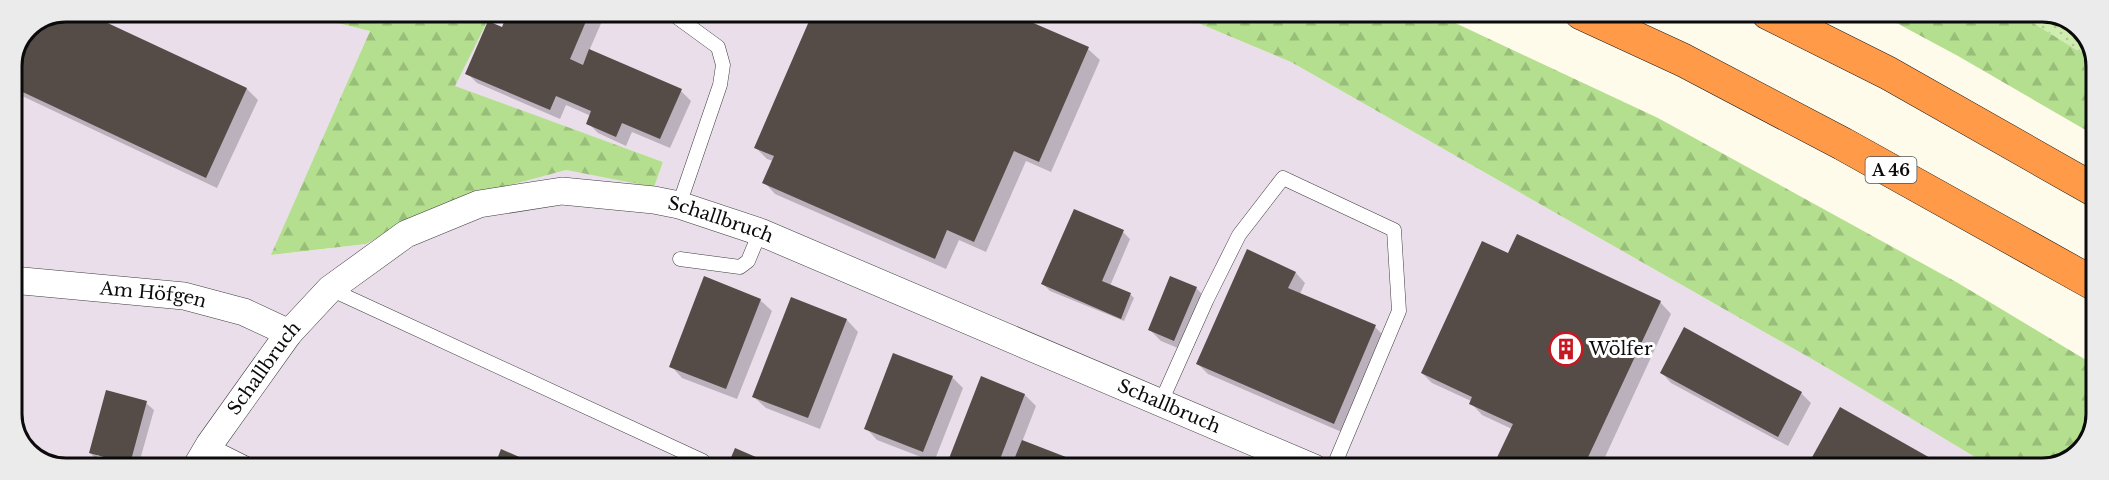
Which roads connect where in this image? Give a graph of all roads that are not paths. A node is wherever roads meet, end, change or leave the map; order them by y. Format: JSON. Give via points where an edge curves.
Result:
{"nodes":[{"id":1,"x":684,"y":22,"type":"edge"},
{"id":2,"x":1601,"y":22,"type":"edge"},
{"id":3,"x":1786,"y":22,"type":"edge"},
{"id":4,"x":2086,"y":185,"type":"edge"},
{"id":5,"x":679,"y":205,"type":"junction"},
{"id":6,"x":760,"y":232,"type":"junction"},
{"id":7,"x":680,"y":259,"type":"dead end"},
{"id":8,"x":2086,"y":279,"type":"edge"},
{"id":9,"x":23,"y":281,"type":"edge"},
{"id":10,"x":330,"y":289,"type":"junction"},
{"id":11,"x":289,"y":333,"type":"junction"},
{"id":12,"x":1161,"y":402,"type":"junction"},
{"id":13,"x":203,"y":456,"type":"edge"},
{"id":14,"x":694,"y":458,"type":"edge"},
{"id":15,"x":1291,"y":458,"type":"edge"},
{"id":16,"x":1337,"y":458,"type":"edge"}],
"edges":[{"from":1,"to":5,"type":"lane","via":[[718,47],[723,65],[720,85]]},
{"from":2,"to":8,"type":"highway","number":"A 46","via":[[1844,144]]},
{"from":3,"to":4,"type":"highway","via":[[1888,73]]},
{"from":5,"to":6,"type":"street","name":"Schallbruch"},
{"from":5,"to":10,"type":"street","name":"Schallbruch","via":[[562,190],[479,204],[406,234]]},
{"from":6,"to":7,"type":"lane","via":[[748,261],[740,267]]},
{"from":6,"to":12,"type":"street","name":"Schallbruch"},
{"from":9,"to":11,"type":"street","name":"Am Höfgen","via":[[184,296],[244,312]]},
{"from":10,"to":11,"type":"street","name":"Schallbruch"},
{"from":10,"to":14,"type":"lane"},
{"from":11,"to":13,"type":"street","name":"Schallbruch"},
{"from":12,"to":15,"type":"street","name":"Schallbruch"},
{"from":12,"to":16,"type":"lane","via":[[1239,235],[1283,178],[1394,230],[1399,311]]}]}
